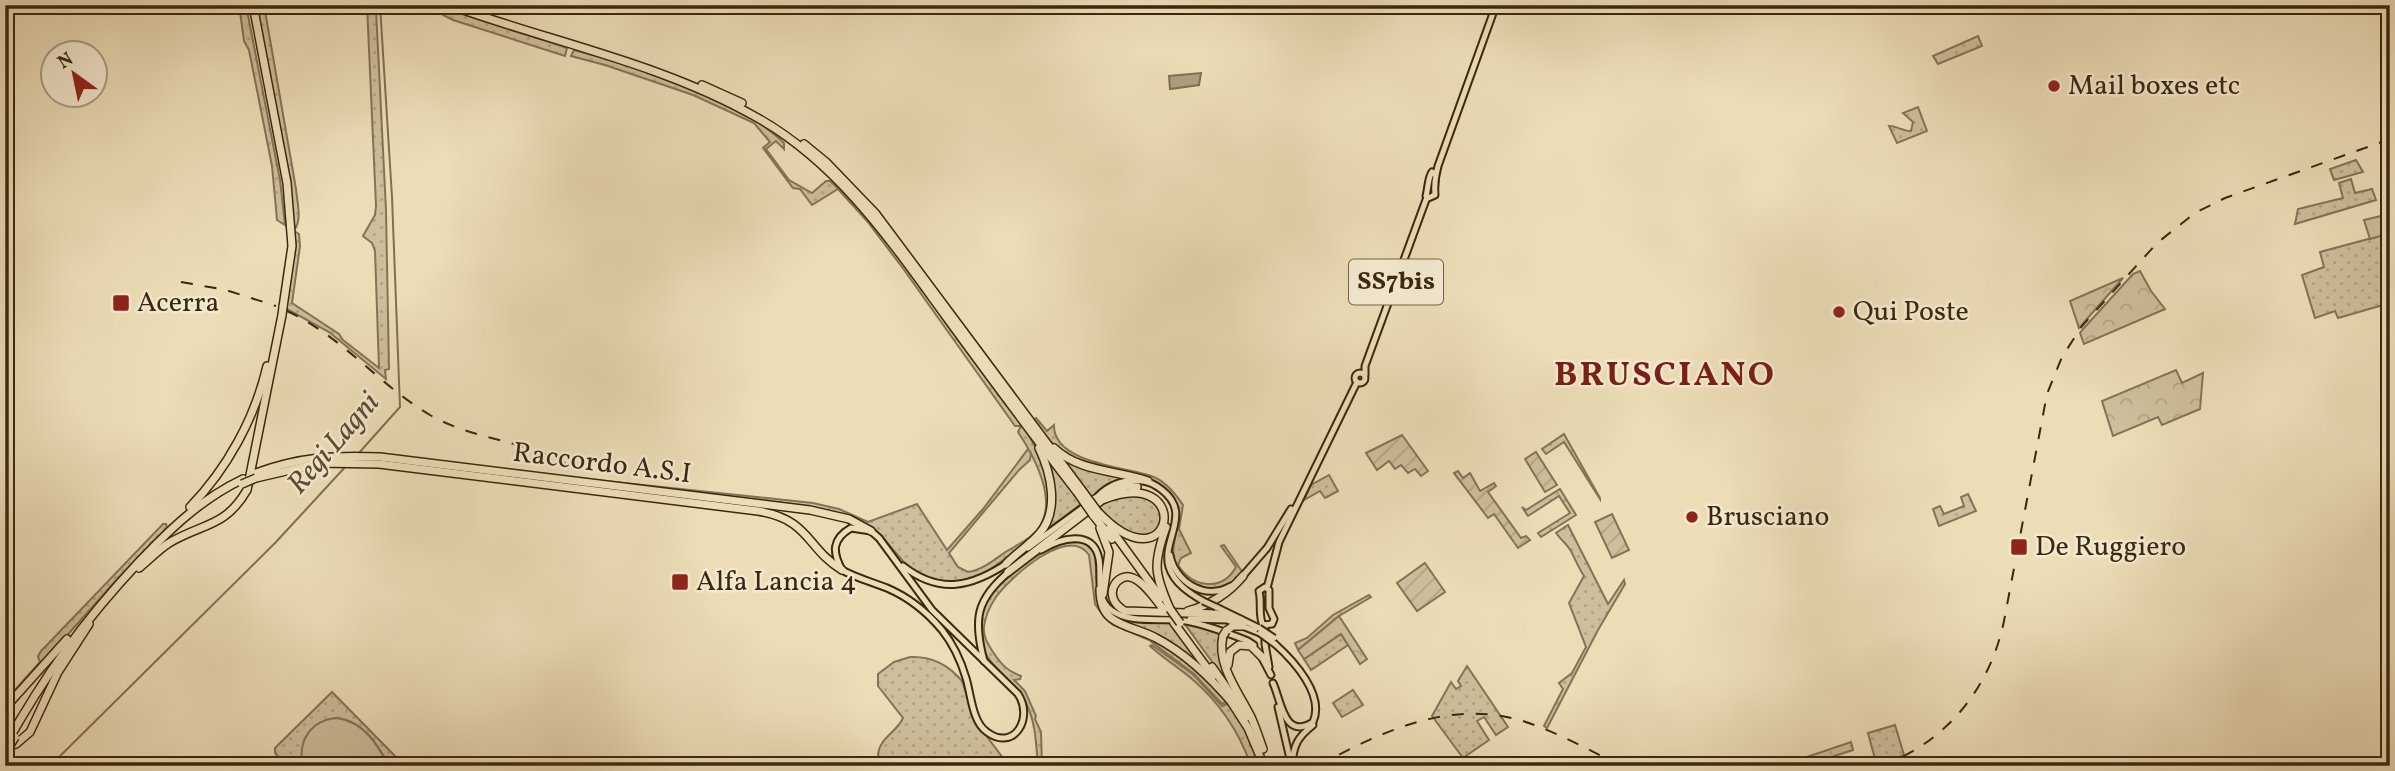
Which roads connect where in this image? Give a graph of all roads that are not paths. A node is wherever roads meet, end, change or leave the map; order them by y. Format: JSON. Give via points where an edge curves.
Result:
{"nodes":[{"id":1,"x":251,"y":5,"type":"edge"},
{"id":2,"x":449,"y":5,"type":"edge"},
{"id":3,"x":462,"y":5,"type":"edge"},
{"id":4,"x":1496,"y":5,"type":"edge"},
{"id":5,"x":573,"y":44,"type":"junction"},
{"id":6,"x":759,"y":118,"type":"junction"},
{"id":7,"x":787,"y":144,"type":"dead end"},
{"id":8,"x":827,"y":178,"type":"dead end"},
{"id":9,"x":860,"y":204,"type":"junction"},
{"id":10,"x":281,"y":311,"type":"junction"},
{"id":11,"x":1032,"y":429,"type":"junction"},
{"id":12,"x":380,"y":461,"type":"junction"},
{"id":13,"x":1147,"y":481,"type":"junction"},
{"id":14,"x":1303,"y":492,"type":"junction"},
{"id":15,"x":1095,"y":499,"type":"junction"},
{"id":16,"x":1096,"y":514,"type":"junction"},
{"id":17,"x":180,"y":522,"type":"junction"},
{"id":18,"x":871,"y":531,"type":"junction"},
{"id":19,"x":1173,"y":535,"type":"junction"},
{"id":20,"x":166,"y":538,"type":"junction"},
{"id":21,"x":898,"y":562,"type":"junction"},
{"id":22,"x":1007,"y":568,"type":"junction"},
{"id":23,"x":842,"y":570,"type":"junction"},
{"id":24,"x":1246,"y":573,"type":"junction"},
{"id":25,"x":1267,"y":588,"type":"junction"},
{"id":26,"x":110,"y":593,"type":"junction"},
{"id":27,"x":1101,"y":593,"type":"junction"},
{"id":28,"x":1167,"y":610,"type":"junction"},
{"id":29,"x":1179,"y":620,"type":"junction"},
{"id":30,"x":90,"y":623,"type":"junction"},
{"id":31,"x":1242,"y":623,"type":"junction"},
{"id":32,"x":1261,"y":629,"type":"junction"},
{"id":33,"x":1275,"y":641,"type":"junction"},
{"id":34,"x":1262,"y":657,"type":"junction"},
{"id":35,"x":984,"y":661,"type":"junction"},
{"id":36,"x":1271,"y":675,"type":"junction"},
{"id":37,"x":1230,"y":676,"type":"junction"},
{"id":38,"x":1273,"y":683,"type":"junction"},
{"id":39,"x":1234,"y":705,"type":"junction"},
{"id":40,"x":5,"y":708,"type":"edge"},
{"id":41,"x":14,"y":736,"type":"junction"},
{"id":42,"x":5,"y":747,"type":"edge"},
{"id":43,"x":1263,"y":749,"type":"junction"},
{"id":44,"x":5,"y":754,"type":"edge"},
{"id":45,"x":1267,"y":766,"type":"edge"},
{"id":46,"x":1292,"y":766,"type":"edge"}],
"edges":[{"from":1,"to":10,"type":"highway","via":[[287,183],[289,270]]},
{"from":2,"to":5,"type":"highway"},
{"from":3,"to":5,"type":"highway"},
{"from":4,"to":14,"type":"main road","number":"SS7bis","via":[[1438,166],[1429,176],[1427,198],[1365,366],[1355,378],[1359,383]]},
{"from":5,"to":6,"type":"highway","via":[[698,88]]},
{"from":5,"to":11,"type":"highway","via":[[716,91],[761,115],[826,162],[876,214]]},
{"from":6,"to":7,"type":"highway"},
{"from":6,"to":9,"type":"highway","via":[[804,150]]},
{"from":8,"to":9,"type":"highway"},
{"from":9,"to":11,"type":"highway"},
{"from":10,"to":17,"type":"highway","via":[[251,415],[209,487]]},
{"from":10,"to":20,"type":"highway","via":[[247,490],[231,513],[183,536]]},
{"from":11,"to":13,"type":"highway","via":[[1070,460]]},
{"from":11,"to":16,"type":"highway","bridge":true},
{"from":11,"to":22,"type":"highway","via":[[1049,472],[1050,512],[1046,526]]},
{"from":12,"to":17,"type":"highway","name":"Raccordo A.S.I","bridge":true,"via":[[322,459],[282,464],[209,498]]},
{"from":12,"to":18,"type":"highway","name":"Raccordo A.S.I","via":[[810,510],[849,519]]},
{"from":12,"to":23,"type":"highway","name":"Raccordo A.S.I","via":[[774,514],[801,528]]},
{"from":13,"to":15,"type":"main road","via":[[1119,482]]},
{"from":13,"to":19,"type":"main road","via":[[1169,495],[1174,504]]},
{"from":14,"to":24,"type":"main road"},
{"from":14,"to":25,"type":"main road","number":"SS7bis","via":[[1279,542]]},
{"from":15,"to":22,"type":"main road"},
{"from":15,"to":28,"type":"highway","via":[[1126,486],[1151,490],[1161,498],[1168,516],[1156,572]]},
{"from":16,"to":22,"type":"highway","via":[[1135,539],[1155,536],[1163,527],[1163,508],[1157,500],[1139,491],[1126,492],[1102,500]]},
{"from":16,"to":27,"type":"highway","via":[[1109,552]]},
{"from":16,"to":28,"type":"highway"},
{"from":17,"to":20,"type":"highway"},
{"from":18,"to":21,"type":"main road"},
{"from":18,"to":23,"type":"main road","via":[[851,528],[838,538],[834,553]]},
{"from":19,"to":24,"type":"main road","via":[[1172,566],[1188,584],[1220,591]]},
{"from":19,"to":31,"type":"main road","bridge":true,"via":[[1168,550],[1172,574],[1183,587]]},
{"from":20,"to":26,"type":"highway"},
{"from":20,"to":30,"type":"highway"},
{"from":21,"to":22,"type":"main road","via":[[918,578],[944,585],[978,580]]},
{"from":21,"to":35,"type":"main road","via":[[932,610]]},
{"from":22,"to":27,"type":"main road","via":[[1063,539],[1082,539],[1096,551]]},
{"from":22,"to":35,"type":"main road","via":[[979,610],[978,639]]},
{"from":23,"to":35,"type":"main road","via":[[891,590],[928,614],[961,663],[980,725],[1004,738],[1021,727],[1023,702]]},
{"from":24,"to":29,"type":"highway","via":[[1213,602]]},
{"from":25,"to":32,"type":"main road","number":"SS7bis","via":[[1259,591]]},
{"from":25,"to":32,"type":"main road","number":"SS7bis","via":[[1274,619]]},
{"from":26,"to":40,"type":"highway"},
{"from":26,"to":41,"type":"highway","via":[[57,660]]},
{"from":27,"to":29,"type":"main road","via":[[1109,608],[1125,616]]},
{"from":27,"to":39,"type":"highway","via":[[1102,606],[1112,619],[1162,641],[1198,666]]},
{"from":28,"to":29,"type":"highway","bridge":true},
{"from":28,"to":29,"type":"highway","via":[[1136,579],[1120,579],[1113,587],[1112,601],[1125,611]]},
{"from":29,"to":31,"type":"highway","via":[[1216,614]]},
{"from":29,"to":34,"type":"main road","via":[[1248,640]]},
{"from":29,"to":39,"type":"highway"},
{"from":29,"to":43,"type":"highway","via":[[1242,708]]},
{"from":30,"to":41,"type":"highway"},
{"from":30,"to":42,"type":"highway","via":[[58,672],[30,732]]},
{"from":31,"to":32,"type":"main road"},
{"from":31,"to":37,"type":"highway","via":[[1224,634],[1222,656]]},
{"from":32,"to":33,"type":"main road","bridge":true},
{"from":32,"to":36,"type":"main road","number":"SS7bis"},
{"from":33,"to":38,"type":"main road","via":[[1311,689],[1317,708],[1312,722],[1305,727],[1289,723]]},
{"from":33,"to":46,"type":"main road","via":[[1302,670],[1319,708],[1315,723],[1297,738]]},
{"from":34,"to":36,"type":"main road"},
{"from":34,"to":37,"type":"highway","via":[[1249,645],[1236,646],[1227,659]]},
{"from":36,"to":38,"type":"main road","number":"SS7bis"},
{"from":37,"to":43,"type":"highway"},
{"from":38,"to":46,"type":"main road","number":"SS7bis"},
{"from":39,"to":45,"type":"highway"},
{"from":41,"to":42,"type":"highway","bridge":true},
{"from":41,"to":44,"type":"highway","bridge":true},
{"from":43,"to":45,"type":"highway"}]}
